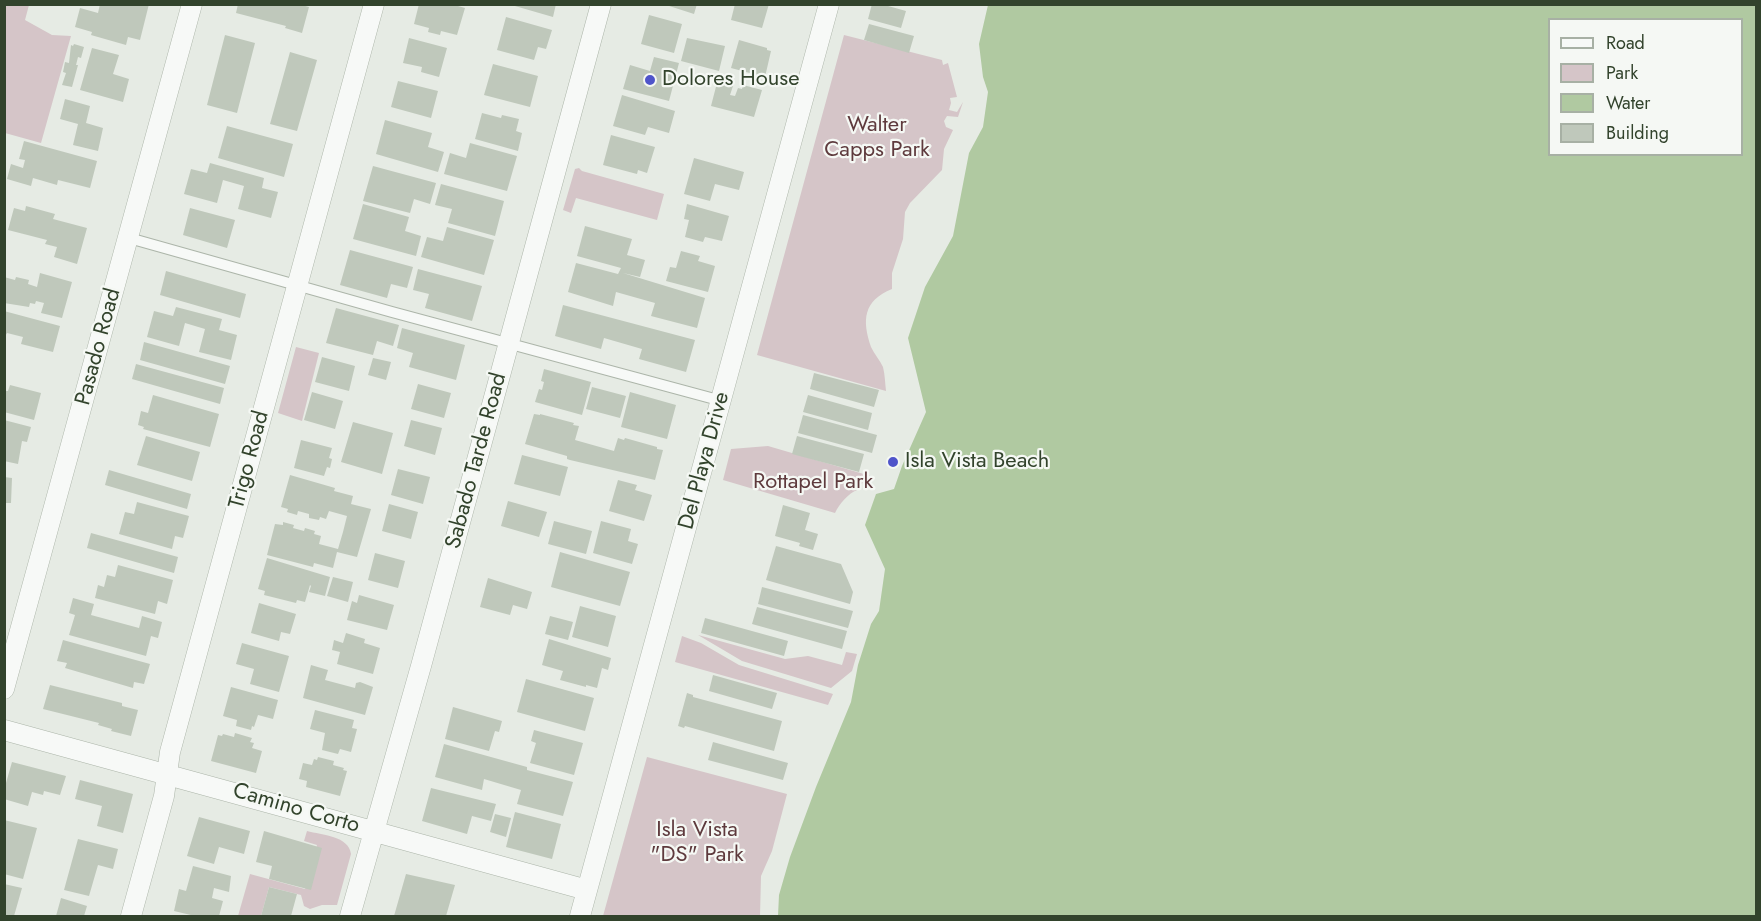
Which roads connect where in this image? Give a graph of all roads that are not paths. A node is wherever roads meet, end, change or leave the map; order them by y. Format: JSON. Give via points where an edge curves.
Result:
{"nodes":[{"id":1,"x":192,"y":4,"type":"edge"},
{"id":2,"x":374,"y":4,"type":"edge"},
{"id":3,"x":601,"y":4,"type":"edge"},
{"id":4,"x":829,"y":4,"type":"edge"},
{"id":5,"x":129,"y":238,"type":"junction"},
{"id":6,"x":298,"y":285,"type":"junction"},
{"id":7,"x":509,"y":343,"type":"junction"},
{"id":8,"x":722,"y":401,"type":"junction"},
{"id":9,"x":4,"y":689,"type":"edge"},
{"id":10,"x":4,"y":730,"type":"edge"},
{"id":11,"x":167,"y":774,"type":"junction"},
{"id":12,"x":374,"y":831,"type":"junction"},
{"id":13,"x":587,"y":890,"type":"junction"},
{"id":14,"x":131,"y":916,"type":"edge"},
{"id":15,"x":350,"y":916,"type":"edge"},
{"id":16,"x":580,"y":916,"type":"edge"}],
"edges":[{"from":1,"to":5,"type":"street","name":"Pasado Road"},
{"from":2,"to":6,"type":"street","name":"Trigo Road"},
{"from":3,"to":7,"type":"street","name":"Sabado Tarde Road"},
{"from":4,"to":8,"type":"street","name":"Del Playa Drive"},
{"from":5,"to":6,"type":"lane"},
{"from":5,"to":9,"type":"street","name":"Pasado Road"},
{"from":6,"to":7,"type":"lane"},
{"from":6,"to":11,"type":"street","name":"Trigo Road"},
{"from":7,"to":8,"type":"lane"},
{"from":7,"to":12,"type":"street","name":"Sabado Tarde Road"},
{"from":8,"to":13,"type":"street","name":"Del Playa Drive"},
{"from":10,"to":11,"type":"street","name":"Camino Corto"},
{"from":11,"to":12,"type":"street","name":"Camino Corto"},
{"from":11,"to":14,"type":"street","name":"Trigo Road"},
{"from":12,"to":13,"type":"street","name":"Camino Corto"},
{"from":12,"to":15,"type":"street","name":"Sabado Tarde Road"},
{"from":13,"to":16,"type":"street","name":"Del Playa Drive"}]}
